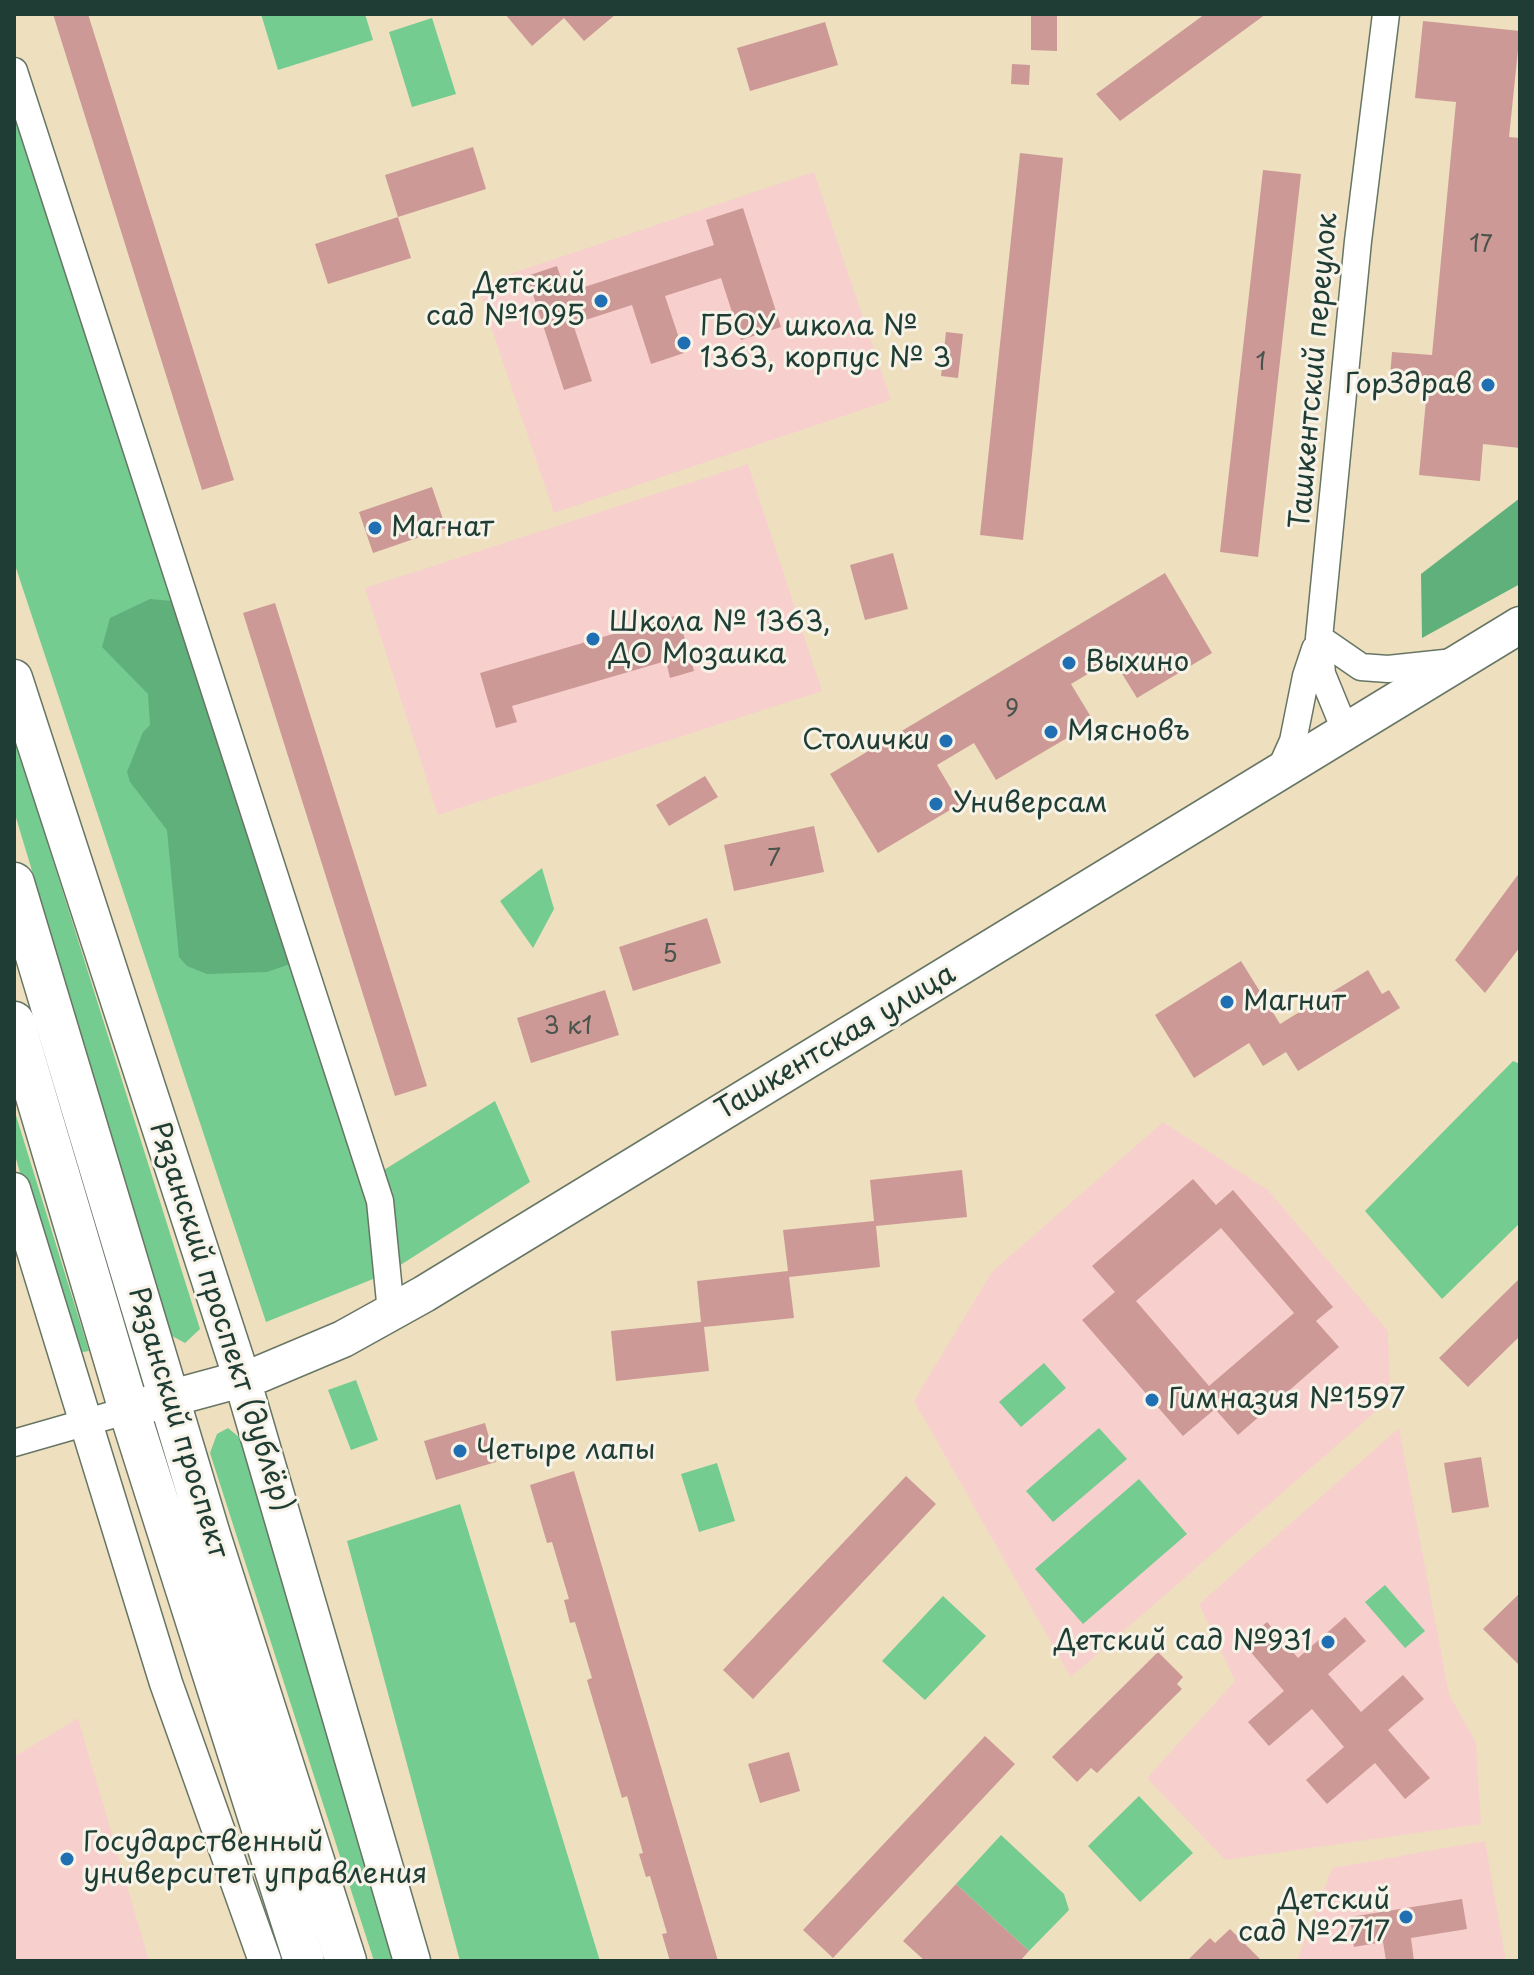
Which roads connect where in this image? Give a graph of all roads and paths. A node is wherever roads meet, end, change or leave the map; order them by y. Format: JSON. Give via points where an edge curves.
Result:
{"nodes":[{"id":1,"x":1386,"y":14,"type":"edge"},
{"id":2,"x":14,"y":71,"type":"edge"},
{"id":3,"x":1520,"y":625,"type":"edge"},
{"id":4,"x":1319,"y":638,"type":"junction"},
{"id":5,"x":1459,"y":662,"type":"junction"},
{"id":6,"x":14,"y":678,"type":"edge"},
{"id":7,"x":1345,"y":730,"type":"junction"},
{"id":8,"x":1280,"y":770,"type":"junction"},
{"id":9,"x":14,"y":883,"type":"edge"},
{"id":10,"x":14,"y":1022,"type":"edge"},
{"id":11,"x":14,"y":1189,"type":"edge"},
{"id":12,"x":391,"y":1312,"type":"junction"},
{"id":13,"x":242,"y":1379,"type":"junction"},
{"id":14,"x":169,"y":1399,"type":"junction"},
{"id":15,"x":129,"y":1410,"type":"junction"},
{"id":16,"x":85,"y":1423,"type":"junction"},
{"id":17,"x":14,"y":1443,"type":"edge"},
{"id":18,"x":265,"y":1961,"type":"edge"},
{"id":19,"x":304,"y":1961,"type":"edge"},
{"id":20,"x":346,"y":1961,"type":"edge"},
{"id":21,"x":412,"y":1961,"type":"edge"}],
"edges":[{"from":1,"to":4,"type":"street","name":"Ташкентский переулок"},
{"from":2,"to":12,"type":"street","via":[[380,1201]]},
{"from":3,"to":5,"type":"main road","name":"Ташкентская улица"},
{"from":4,"to":5,"type":"street","via":[[1361,667]]},
{"from":4,"to":7,"type":"street","name":"Ташкентский переулок","via":[[1322,674]]},
{"from":4,"to":8,"type":"street","via":[[1293,741]]},
{"from":5,"to":7,"type":"main road","name":"Ташкентская улица"},
{"from":6,"to":13,"type":"main road","name":"Рязанский проспект (дублёр)"},
{"from":7,"to":8,"type":"main road","name":"Ташкентская улица"},
{"from":8,"to":12,"type":"main road","name":"Ташкентская улица"},
{"from":9,"to":14,"type":"main road","name":"Рязанский проспект"},
{"from":10,"to":15,"type":"main road","name":"Рязанский проспект"},
{"from":11,"to":16,"type":"street"},
{"from":12,"to":13,"type":"main road","name":"Ташкентская улица","via":[[343,1339]]},
{"from":13,"to":14,"type":"main road","name":"Ташкентская улица"},
{"from":13,"to":21,"type":"main road","name":"Рязанский проспект (дублёр)"},
{"from":14,"to":15,"type":"main road","name":"Ташкентская улица"},
{"from":14,"to":20,"type":"main road","name":"Рязанский проспект"},
{"from":15,"to":16,"type":"street"},
{"from":15,"to":19,"type":"main road","name":"Рязанский проспект"},
{"from":16,"to":17,"type":"street"},
{"from":16,"to":18,"type":"street","via":[[166,1683]]}]}
